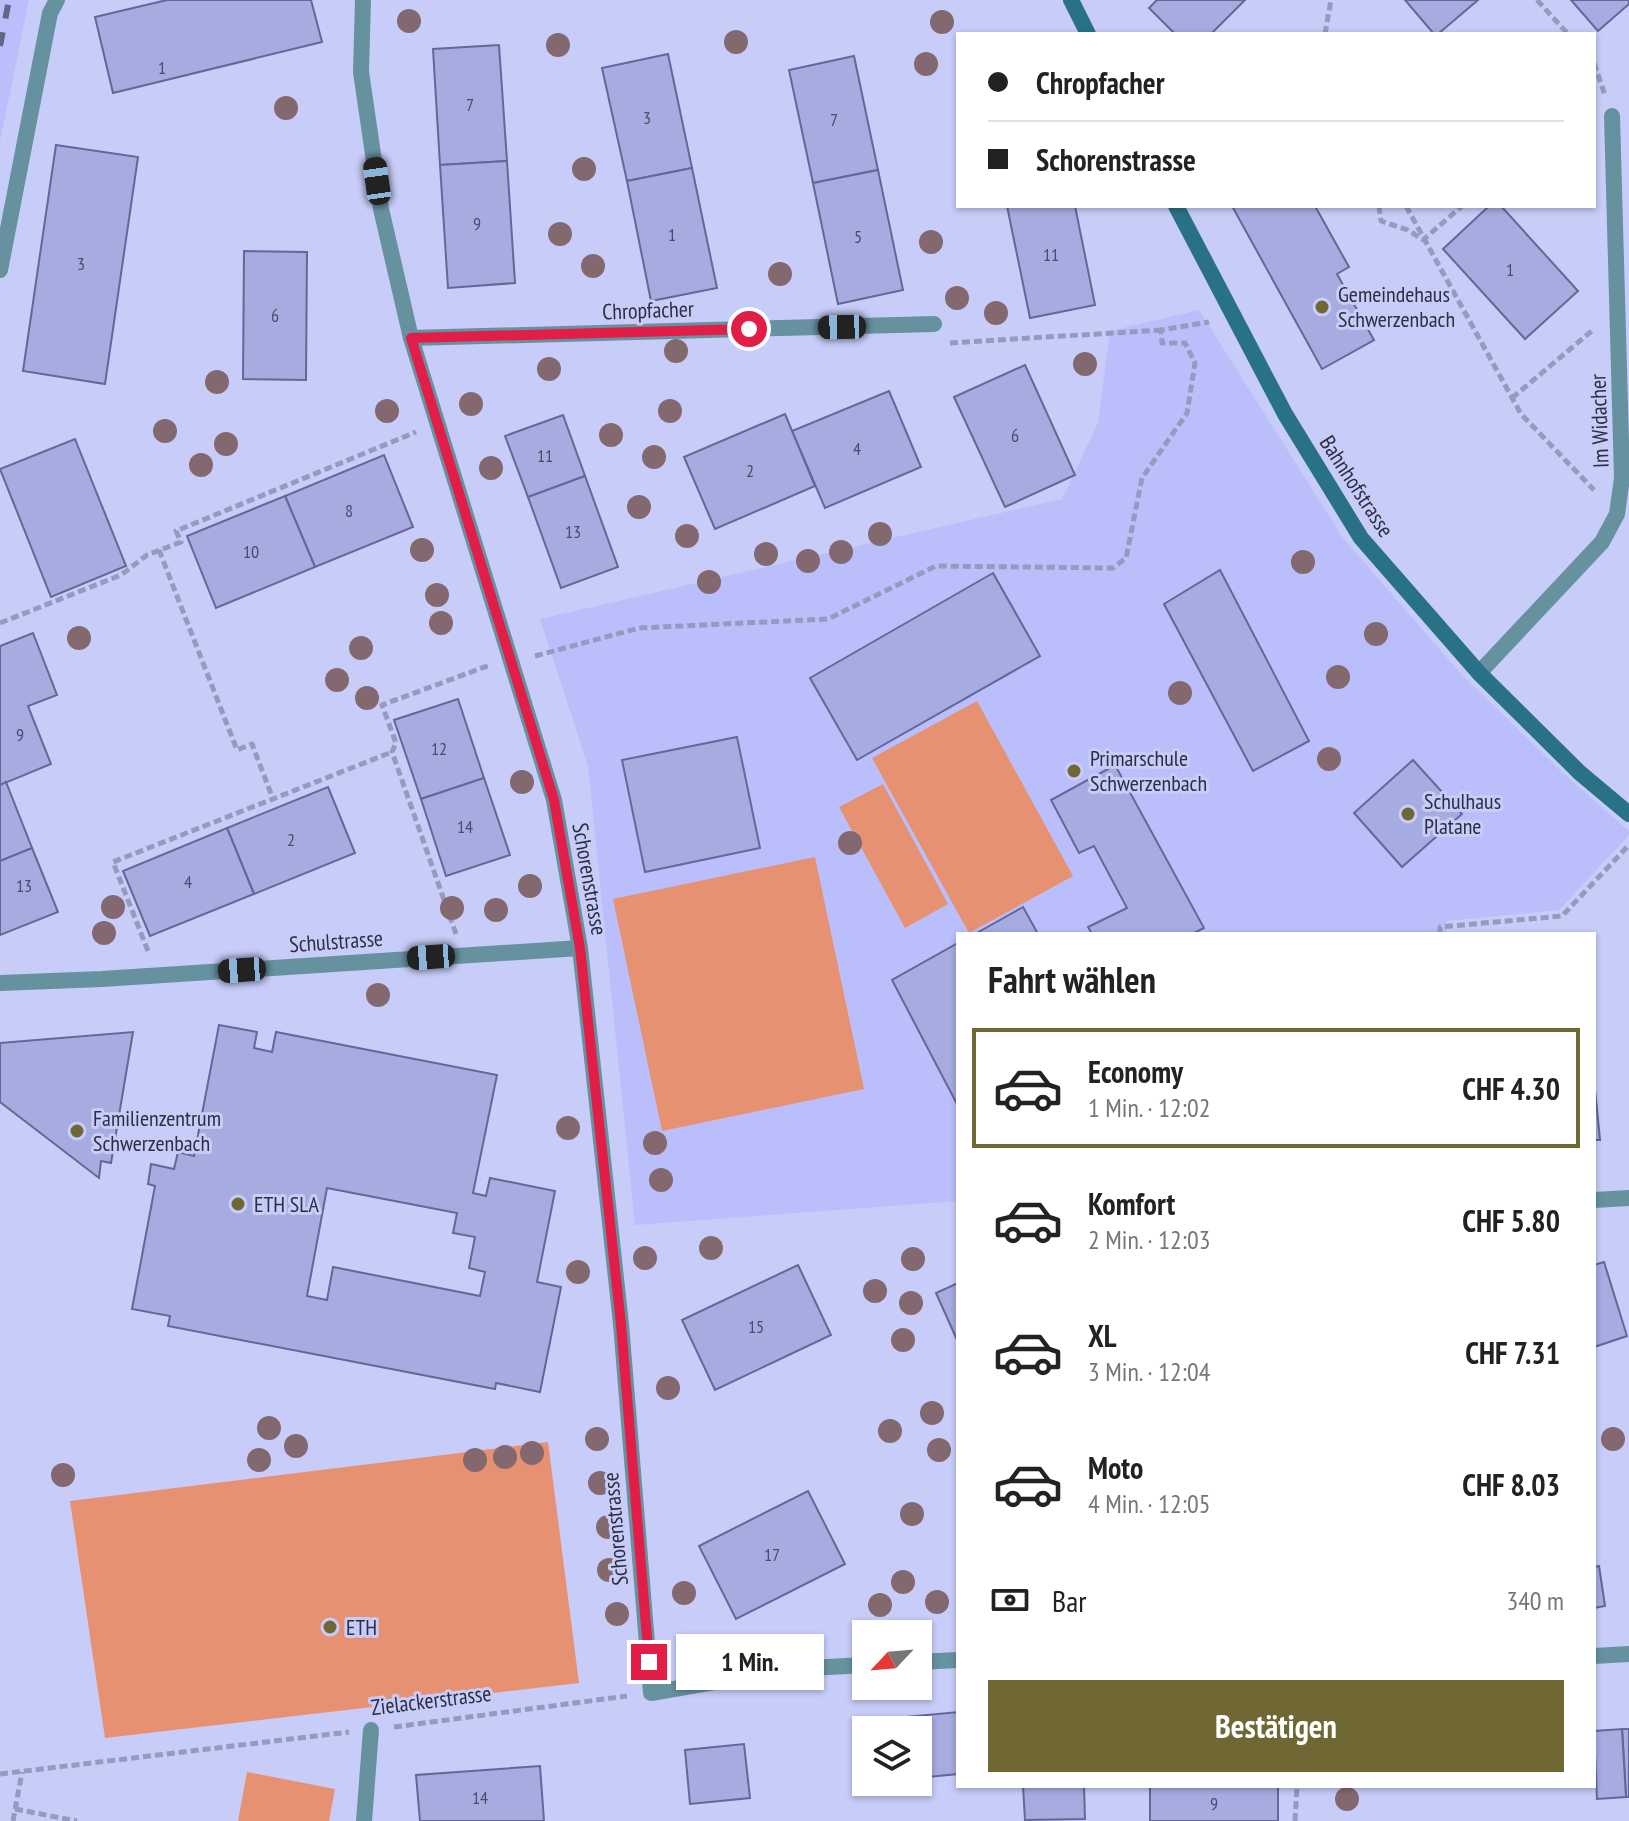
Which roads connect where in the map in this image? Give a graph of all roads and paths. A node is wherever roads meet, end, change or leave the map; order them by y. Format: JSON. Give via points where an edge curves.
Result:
{"nodes":[{"id":1,"x":57,"y":0,"type":"edge"},
{"id":2,"x":363,"y":0,"type":"edge"},
{"id":3,"x":1071,"y":0,"type":"edge"},
{"id":4,"x":1331,"y":0,"type":"edge"},
{"id":5,"x":1537,"y":0,"type":"edge"},
{"id":6,"x":1087,"y":32,"type":"edge"},
{"id":7,"x":1325,"y":32,"type":"edge"},
{"id":8,"x":1566,"y":32,"type":"edge"},
{"id":9,"x":1596,"y":69,"type":"edge"},
{"id":10,"x":1612,"y":116,"type":"joint"},
{"id":11,"x":1177,"y":208,"type":"edge"},
{"id":12,"x":1379,"y":208,"type":"edge"},
{"id":13,"x":1407,"y":208,"type":"edge"},
{"id":14,"x":1460,"y":208,"type":"edge"},
{"id":15,"x":1423,"y":240,"type":"junction"},
{"id":16,"x":0,"y":270,"type":"edge"},
{"id":17,"x":1617,"y":309,"type":"junction"},
{"id":18,"x":1232,"y":314,"type":"junction"},
{"id":19,"x":934,"y":324,"type":"joint"},
{"id":20,"x":1161,"y":330,"type":"junction"},
{"id":21,"x":411,"y":338,"type":"junction"},
{"id":22,"x":1512,"y":398,"type":"junction"},
{"id":23,"x":439,"y":423,"type":"junction"},
{"id":24,"x":1617,"y":514,"type":"junction"},
{"id":25,"x":159,"y":550,"type":"junction"},
{"id":26,"x":0,"y":623,"type":"edge"},
{"id":27,"x":514,"y":662,"type":"junction"},
{"id":28,"x":1479,"y":673,"type":"junction"},
{"id":29,"x":392,"y":752,"type":"junction"},
{"id":30,"x":273,"y":799,"type":"junction"},
{"id":31,"x":1629,"y":814,"type":"edge"},
{"id":32,"x":1629,"y":845,"type":"edge"},
{"id":33,"x":1440,"y":932,"type":"edge"},
{"id":34,"x":580,"y":948,"type":"junction"},
{"id":35,"x":463,"y":955,"type":"junction"},
{"id":36,"x":157,"y":975,"type":"junction"},
{"id":37,"x":0,"y":983,"type":"edge"},
{"id":38,"x":1629,"y":1198,"type":"edge"},
{"id":39,"x":1596,"y":1200,"type":"edge"},
{"id":40,"x":1629,"y":1654,"type":"edge"},
{"id":41,"x":1596,"y":1656,"type":"edge"},
{"id":42,"x":956,"y":1660,"type":"edge"},
{"id":43,"x":932,"y":1661,"type":"edge"},
{"id":44,"x":852,"y":1666,"type":"edge"},
{"id":45,"x":651,"y":1693,"type":"junction"},
{"id":46,"x":371,"y":1730,"type":"junction"},
{"id":47,"x":22,"y":1772,"type":"junction"},
{"id":48,"x":0,"y":1774,"type":"edge"},
{"id":49,"x":1297,"y":1788,"type":"edge"},
{"id":50,"x":15,"y":1809,"type":"junction"},
{"id":51,"x":13,"y":1821,"type":"edge"},
{"id":52,"x":77,"y":1821,"type":"edge"},
{"id":53,"x":364,"y":1821,"type":"edge"},
{"id":54,"x":1295,"y":1821,"type":"edge"}],
"edges":[{"from":1,"to":16,"type":"street","via":[[50,13]]},
{"from":2,"to":21,"type":"street","name":"Schorenstrasse","via":[[361,72],[381,209]]},
{"from":3,"to":6,"type":"main road"},
{"from":4,"to":7,"type":"path"},
{"from":5,"to":8,"type":"path"},
{"from":9,"to":10,"type":"path"},
{"from":10,"to":17,"type":"street","name":"Im Widacher"},
{"from":11,"to":18,"type":"main road","name":"Bahnhofstrasse"},
{"from":12,"to":15,"type":"path","via":[[1381,221]]},
{"from":13,"to":15,"type":"path"},
{"from":14,"to":15,"type":"path"},
{"from":15,"to":22,"type":"path"},
{"from":17,"to":22,"type":"path"},
{"from":17,"to":24,"type":"street","name":"Im Widacher","via":[[1622,478]]},
{"from":18,"to":20,"type":"path"},
{"from":18,"to":28,"type":"main road","name":"Bahnhofstrasse","via":[[1361,538]]},
{"from":19,"to":20,"type":"path","via":[[936,344]]},
{"from":19,"to":21,"type":"street","name":"Chropfacher"},
{"from":20,"to":27,"type":"path","via":[[1162,343],[1185,343],[1195,363],[1187,413],[1142,478],[1126,558],[1113,568],[936,566],[828,619],[639,628]]},
{"from":21,"to":23,"type":"street","name":"Schorenstrasse"},
{"from":22,"to":24,"type":"path","via":[[1521,414]]},
{"from":23,"to":25,"type":"path","via":[[176,531],[181,542]]},
{"from":23,"to":27,"type":"street","name":"Schorenstrasse"},
{"from":24,"to":28,"type":"street","name":"Im Widacher","via":[[1602,542]]},
{"from":25,"to":26,"type":"path","via":[[121,575]]},
{"from":25,"to":30,"type":"path","via":[[237,750],[252,744]]},
{"from":27,"to":29,"type":"path","via":[[490,665],[382,705],[396,743]]},
{"from":27,"to":34,"type":"street","name":"Schorenstrasse","via":[[554,800]]},
{"from":28,"to":31,"type":"main road","name":"Bahnhofstrasse"},
{"from":29,"to":30,"type":"path"},
{"from":29,"to":35,"type":"path"},
{"from":30,"to":36,"type":"path","via":[[113,862]]},
{"from":32,"to":33,"type":"path","via":[[1562,916],[1440,927]]},
{"from":34,"to":35,"type":"street","name":"Schulstrasse"},
{"from":34,"to":45,"type":"street","name":"Schorenstrasse","via":[[621,1324]]},
{"from":35,"to":36,"type":"street","name":"Schulstrasse"},
{"from":36,"to":37,"type":"street","name":"Schulstrasse"},
{"from":38,"to":39,"type":"street"},
{"from":40,"to":41,"type":"street"},
{"from":42,"to":43,"type":"street"},
{"from":44,"to":45,"type":"street","via":[[789,1669]]},
{"from":45,"to":46,"type":"path","name":"Zielackerstrasse"},
{"from":46,"to":47,"type":"path","name":"Zielackerstrasse"},
{"from":46,"to":53,"type":"street"},
{"from":47,"to":48,"type":"path","name":"Zielackerstrasse"},
{"from":47,"to":50,"type":"path"},
{"from":49,"to":54,"type":"path"},
{"from":50,"to":51,"type":"path"},
{"from":50,"to":52,"type":"path"}]}
